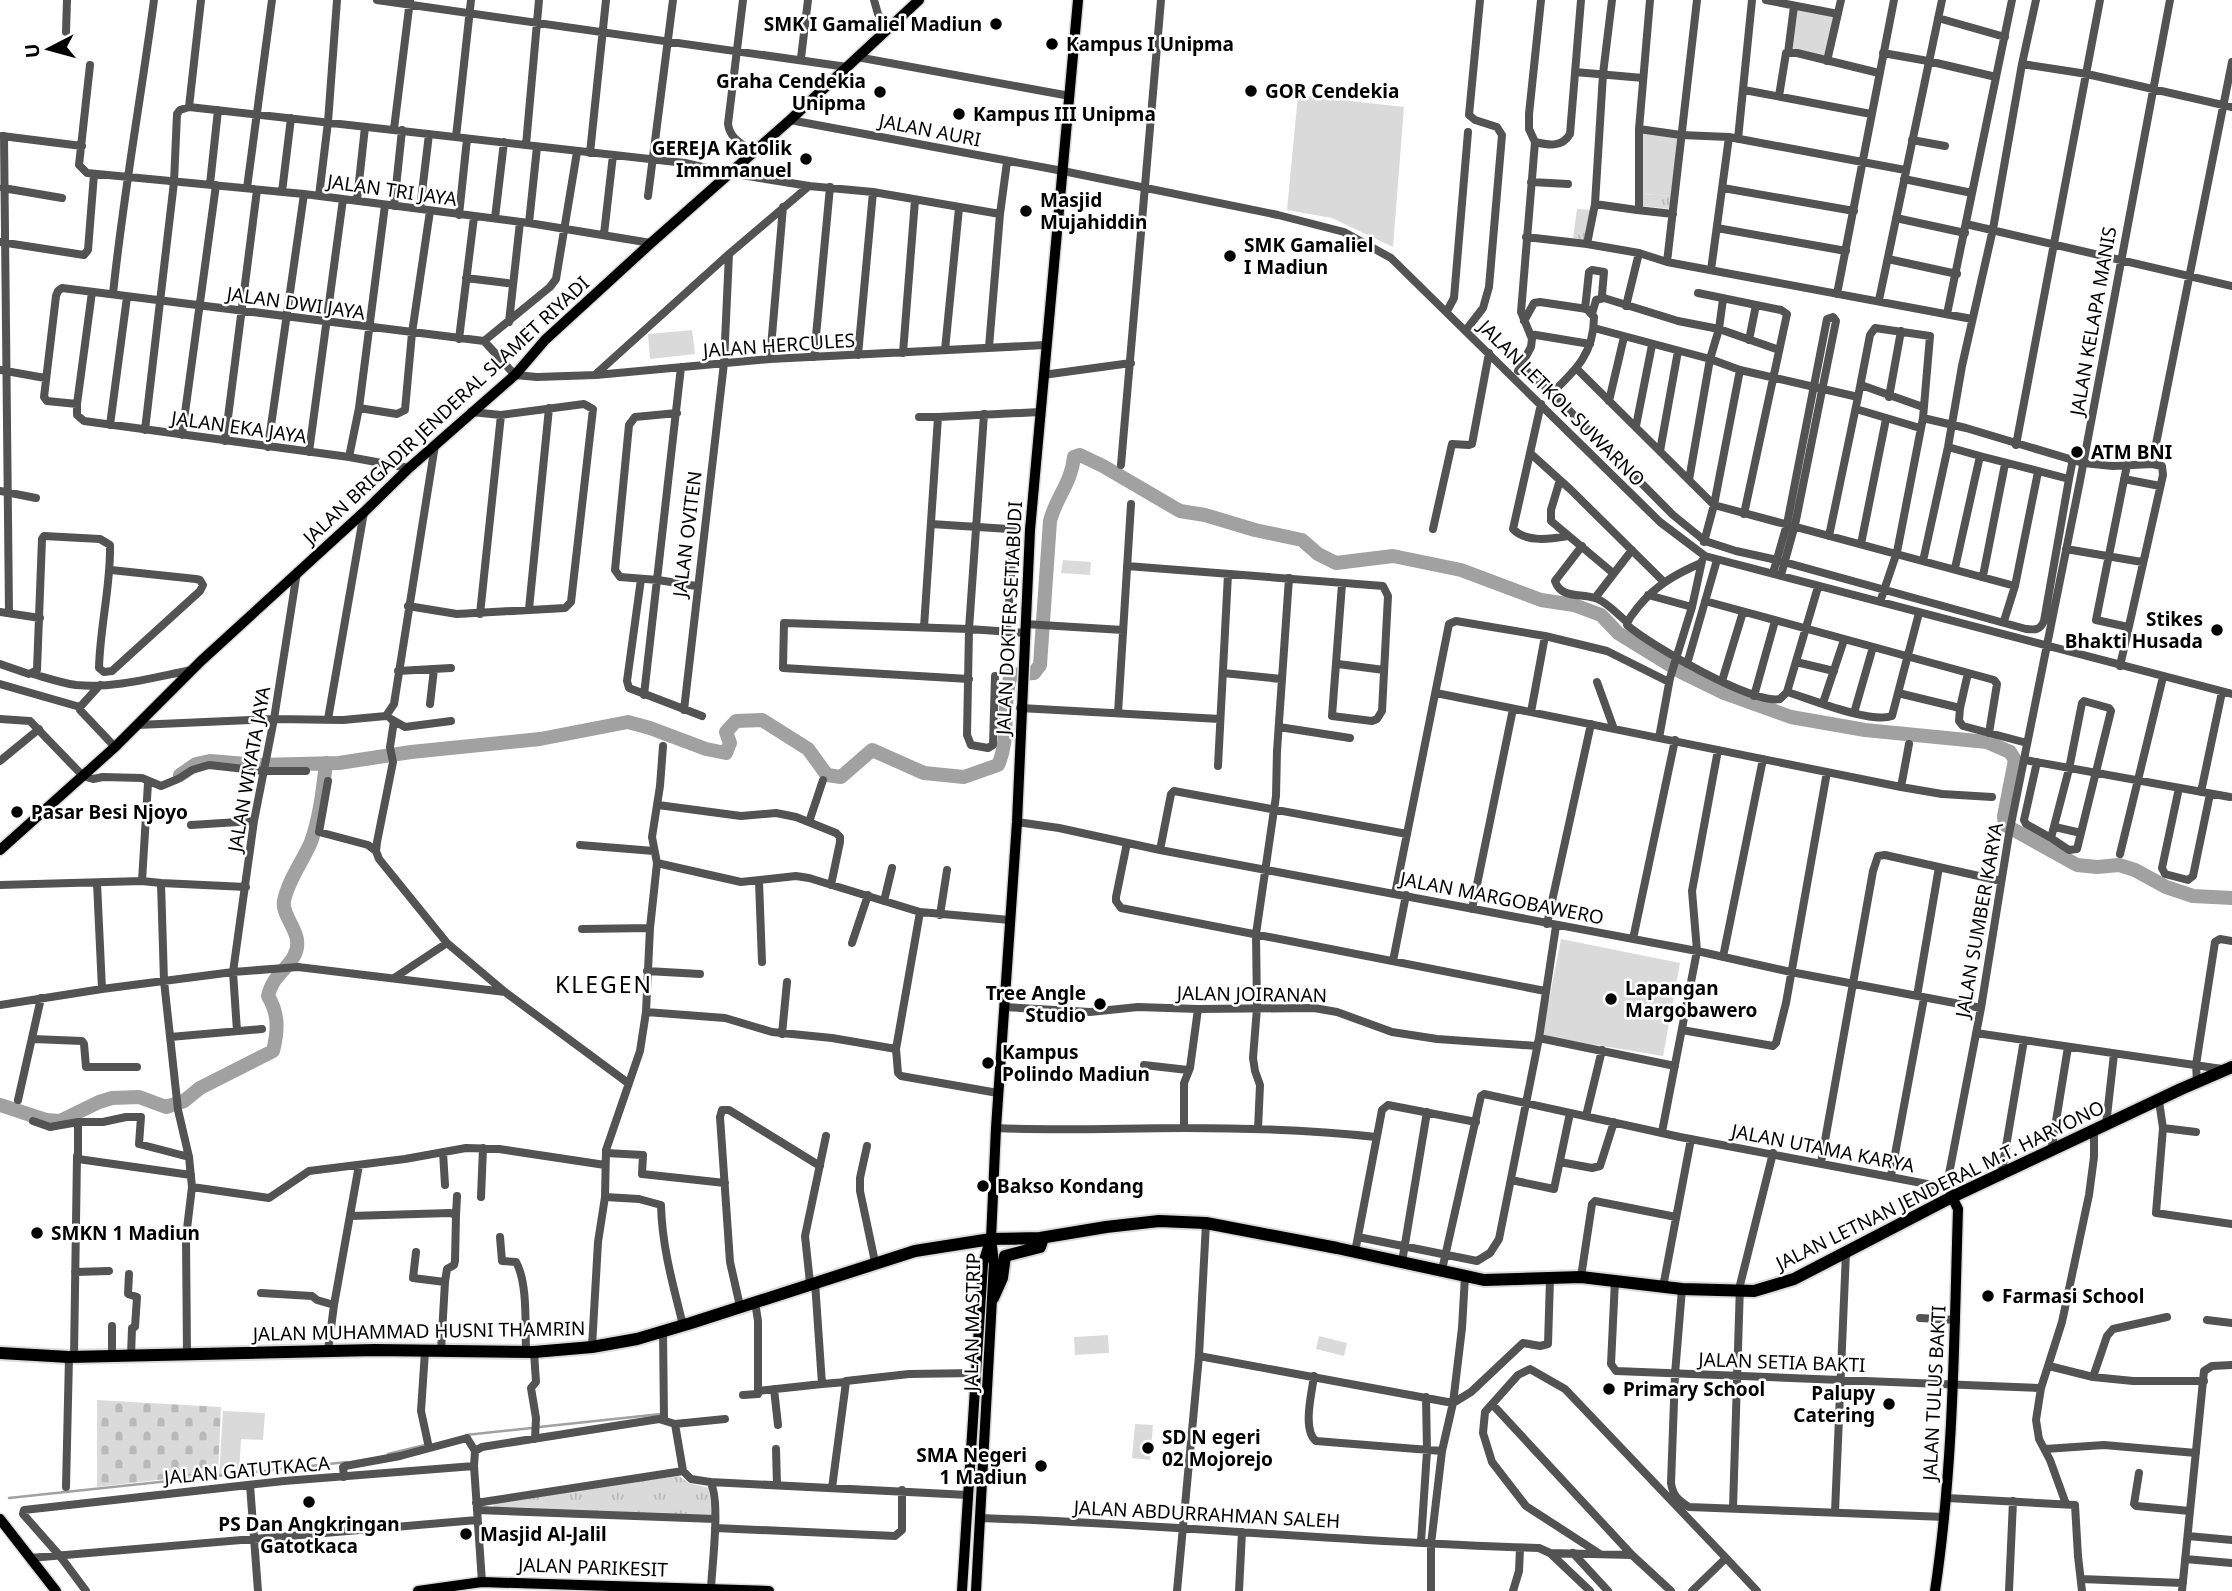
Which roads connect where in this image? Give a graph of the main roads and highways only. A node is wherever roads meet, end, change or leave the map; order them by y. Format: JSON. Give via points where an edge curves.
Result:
{"nodes":[{"id":1,"x":919,"y":0,"type":"edge"},
{"id":2,"x":1078,"y":0,"type":"edge"},
{"id":3,"x":0,"y":850,"type":"edge"},
{"id":4,"x":2229,"y":1068,"type":"edge"},
{"id":5,"x":1950,"y":1193,"type":"junction"},
{"id":6,"x":1043,"y":1238,"type":"junction"},
{"id":7,"x":991,"y":1239,"type":"junction"},
{"id":8,"x":993,"y":1298,"type":"junction"},
{"id":9,"x":0,"y":1353,"type":"edge"},
{"id":10,"x":974,"y":1403,"type":"junction"},
{"id":11,"x":988,"y":1406,"type":"junction"},
{"id":12,"x":0,"y":1519,"type":"edge"},
{"id":13,"x":504,"y":1586,"type":"edge"},
{"id":14,"x":57,"y":1591,"type":"edge"},
{"id":15,"x":421,"y":1591,"type":"edge"},
{"id":16,"x":769,"y":1591,"type":"edge"},
{"id":17,"x":962,"y":1591,"type":"edge"},
{"id":18,"x":975,"y":1591,"type":"edge"},
{"id":19,"x":1935,"y":1591,"type":"edge"}],
"edges":[{"from":1,"to":3,"type":"main road","name":"JALAN BRIGADIR JENDERAL SLAMET RIYADI","via":[[545,340],[514,375]]},
{"from":2,"to":7,"type":"main road","name":"JALAN DOKTER SETIABUDI","via":[[1040,412]]},
{"from":4,"to":5,"type":"highway","name":"JALAN LETNAN JENDERAL M.T. HARYONO","via":[[2001,1176]]},
{"from":5,"to":6,"type":"highway","name":"JALAN LETNAN JENDERAL M.T. HARYONO","via":[[1794,1279],[1740,1293],[1581,1277],[1484,1280],[1206,1223],[1159,1221]]},
{"from":5,"to":19,"type":"main road","name":"JALAN TULUS BAKTI","via":[[1958,1209],[1954,1385]]},
{"from":6,"to":7,"type":"highway","name":"JALAN LETNAN JENDERAL M.T. HARYONO"},
{"from":6,"to":8,"type":"highway","via":[[1033,1251],[1005,1256]]},
{"from":7,"to":8,"type":"main road","name":"JALAN MASTRIP"},
{"from":7,"to":9,"type":"highway","name":"JALAN MUHAMMAD HUSNI THAMRIN","via":[[915,1251],[663,1331],[592,1347],[71,1357]]},
{"from":7,"to":10,"type":"main road","name":"JALAN MASTRIP","via":[[983,1264]]},
{"from":8,"to":11,"type":"main road","name":"JALAN MASTRIP"},
{"from":10,"to":11,"type":"main road"},
{"from":10,"to":17,"type":"main road","name":"JALAN MASTRIP"},
{"from":11,"to":18,"type":"main road","name":"JALAN MASTRIP"},
{"from":12,"to":14,"type":"main road"},
{"from":13,"to":15,"type":"main road","name":"JALAN PARIKESIT","via":[[482,1582]]},
{"from":13,"to":16,"type":"main road","name":"JALAN PARIKESIT"}]}
